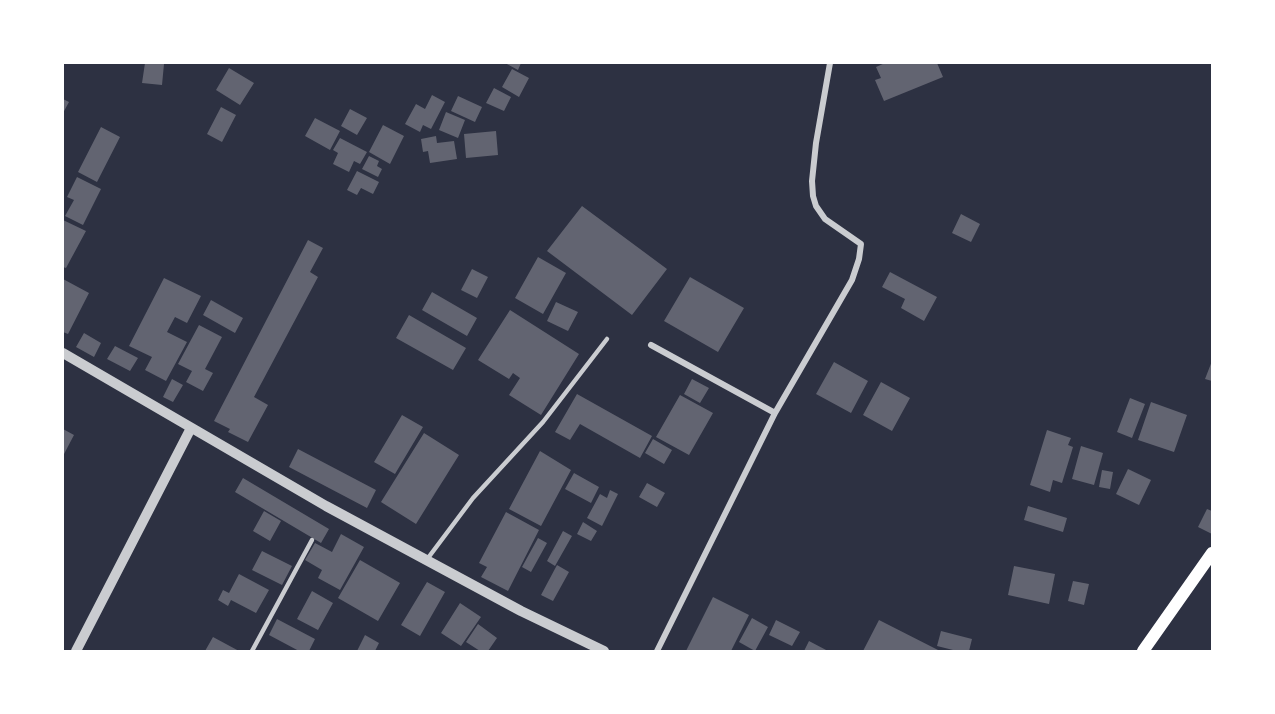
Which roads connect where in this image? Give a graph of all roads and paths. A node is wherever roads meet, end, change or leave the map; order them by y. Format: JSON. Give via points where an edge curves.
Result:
{"nodes":[{"id":1,"x":831,"y":63,"type":"edge"},
{"id":2,"x":607,"y":339,"type":"dead end"},
{"id":3,"x":651,"y":345,"type":"dead end"},
{"id":4,"x":63,"y":353,"type":"edge"},
{"id":5,"x":775,"y":413,"type":"junction"},
{"id":6,"x":191,"y":428,"type":"junction"},
{"id":7,"x":312,"y":540,"type":"dead end"},
{"id":8,"x":1212,"y":553,"type":"edge"},
{"id":9,"x":426,"y":561,"type":"junction"},
{"id":10,"x":76,"y":651,"type":"edge"},
{"id":11,"x":252,"y":651,"type":"edge"},
{"id":12,"x":604,"y":651,"type":"edge"},
{"id":13,"x":657,"y":651,"type":"edge"},
{"id":14,"x":1143,"y":651,"type":"edge"}],
"edges":[{"from":1,"to":5,"type":"street","via":[[816,143],[813,196],[825,219],[861,244],[859,259],[852,280]]},
{"from":2,"to":9,"type":"lane","via":[[543,422],[473,498]]},
{"from":3,"to":5,"type":"street"},
{"from":4,"to":6,"type":"street"},
{"from":5,"to":13,"type":"street"},
{"from":6,"to":9,"type":"street"},
{"from":6,"to":10,"type":"street"},
{"from":7,"to":11,"type":"lane"},
{"from":8,"to":14,"type":"main road"},
{"from":9,"to":12,"type":"street"}]}
